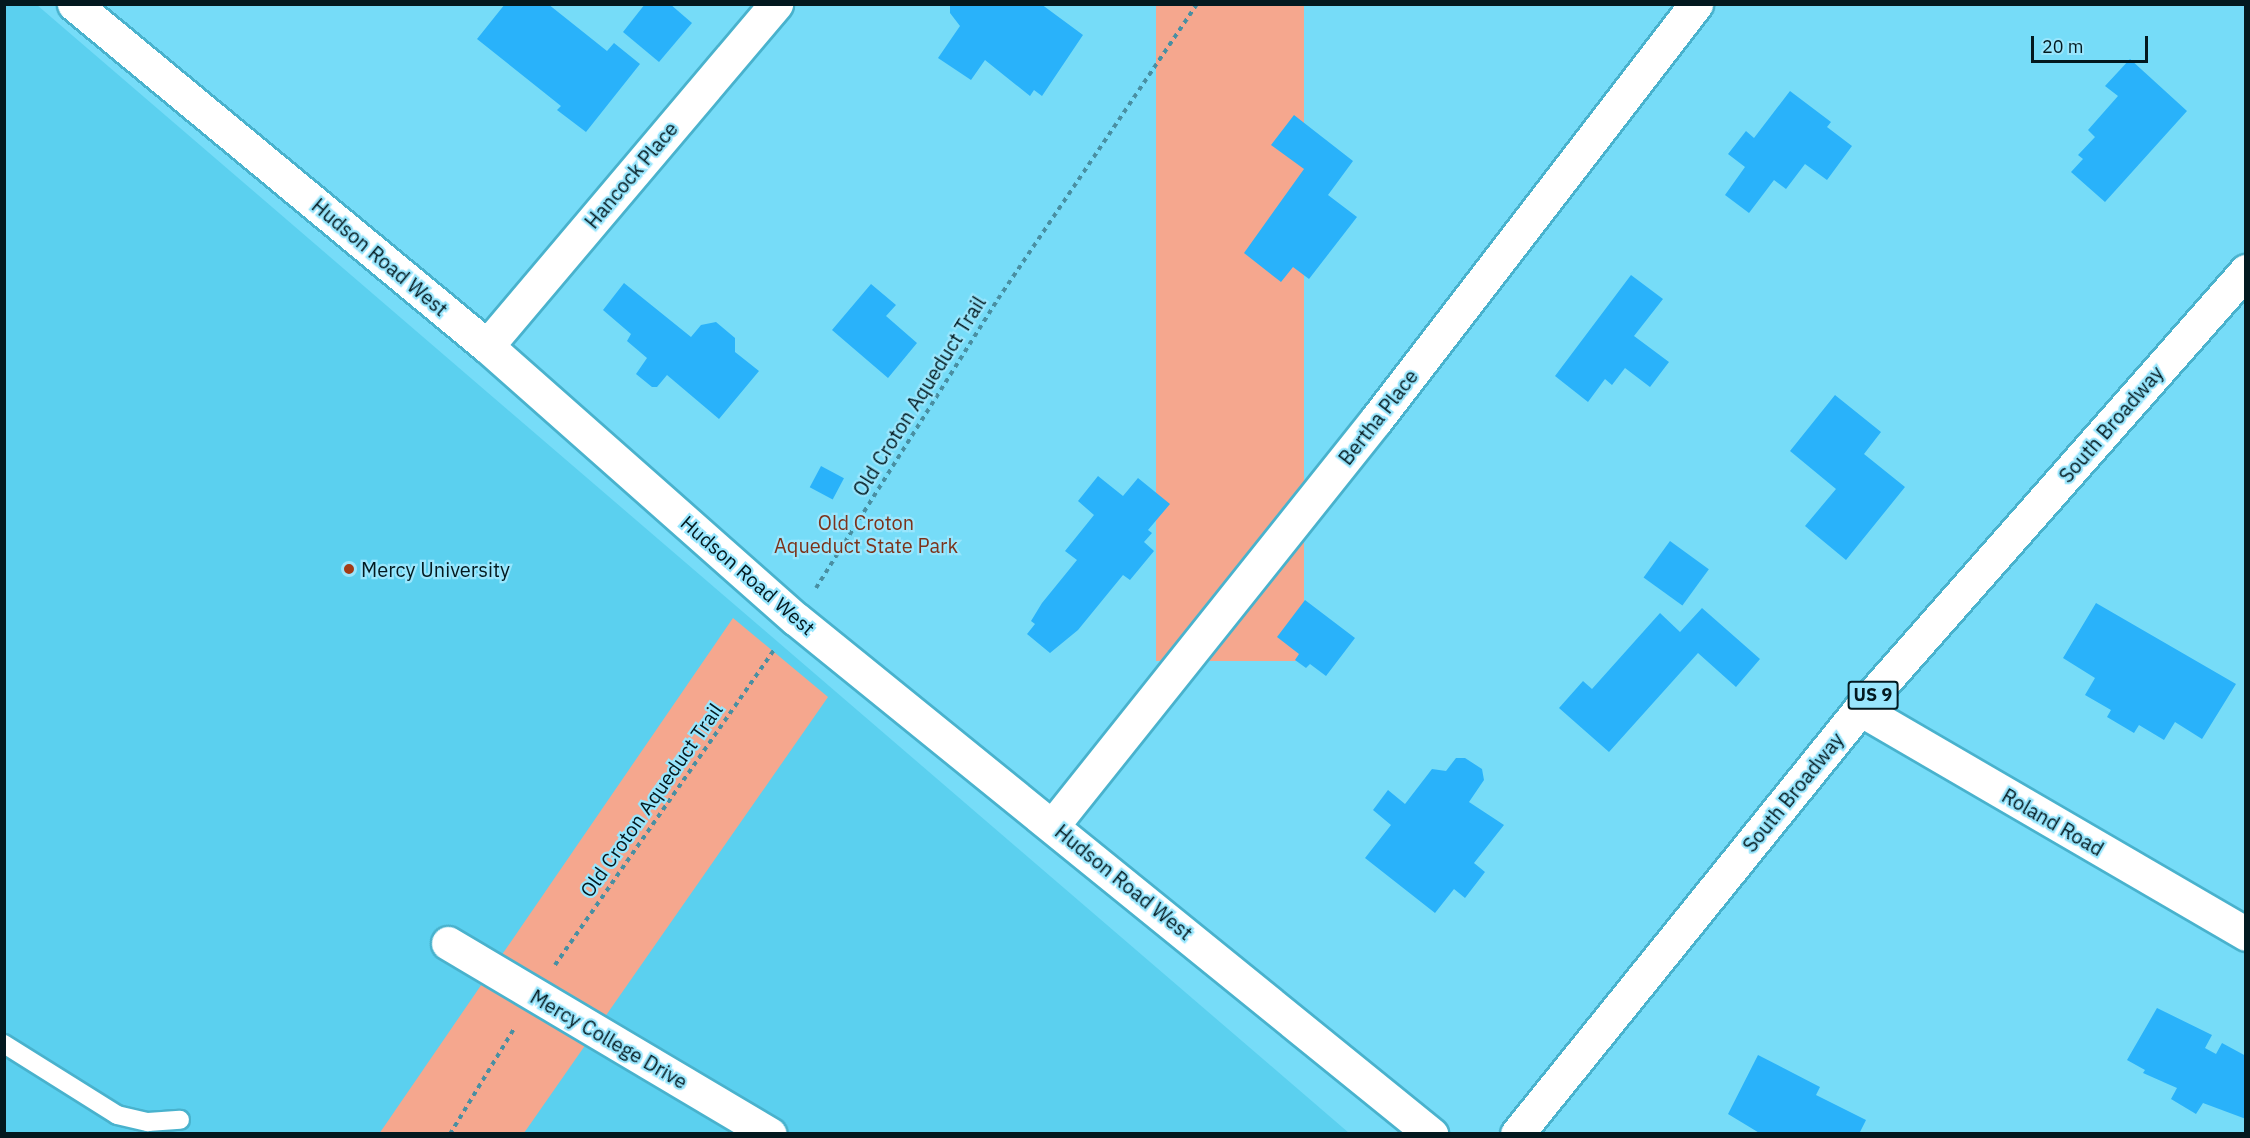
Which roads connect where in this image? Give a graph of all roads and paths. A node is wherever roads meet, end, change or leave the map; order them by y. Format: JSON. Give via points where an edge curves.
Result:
{"nodes":[{"id":1,"x":74,"y":4,"type":"edge"},
{"id":2,"x":776,"y":4,"type":"edge"},
{"id":3,"x":1197,"y":4,"type":"edge"},
{"id":4,"x":1696,"y":4,"type":"edge"},
{"id":5,"x":2246,"y":271,"type":"edge"},
{"id":6,"x":487,"y":346,"type":"junction"},
{"id":7,"x":796,"y":619,"type":"junction"},
{"id":8,"x":1860,"y":710,"type":"junction"},
{"id":9,"x":1053,"y":825,"type":"junction"},
{"id":10,"x":2246,"y":934,"type":"edge"},
{"id":11,"x":448,"y":943,"type":"dead end"},
{"id":12,"x":533,"y":995,"type":"junction"},
{"id":13,"x":4,"y":1044,"type":"edge"},
{"id":14,"x":180,"y":1120,"type":"dead end"},
{"id":15,"x":450,"y":1134,"type":"edge"},
{"id":16,"x":770,"y":1134,"type":"edge"},
{"id":17,"x":1431,"y":1134,"type":"edge"},
{"id":18,"x":1517,"y":1134,"type":"edge"}],
"edges":[{"from":1,"to":6,"type":"street","name":"Hudson Road West"},
{"from":2,"to":6,"type":"street","name":"Hancock Place"},
{"from":3,"to":7,"type":"path","name":"Old Croton Aqueduct Trail","via":[[998,299]]},
{"from":4,"to":9,"type":"street","name":"Bertha Place","via":[[1376,420]]},
{"from":5,"to":8,"type":"street","name":"South Broadway","number":"US 9"},
{"from":6,"to":7,"type":"street","name":"Hudson Road West"},
{"from":7,"to":9,"type":"street","name":"Hudson Road West"},
{"from":7,"to":12,"type":"path","name":"Old Croton Aqueduct Trail"},
{"from":8,"to":10,"type":"street","name":"Roland Road"},
{"from":8,"to":18,"type":"street","name":"South Broadway","number":"US 9"},
{"from":9,"to":17,"type":"street","name":"Hudson Road West"},
{"from":11,"to":12,"type":"street","name":"Mercy College Drive"},
{"from":12,"to":15,"type":"path","name":"Old Croton Aqueduct Trail"},
{"from":12,"to":16,"type":"street","name":"Mercy College Drive"},
{"from":13,"to":14,"type":"lane","via":[[117,1115],[148,1122]]}]}
